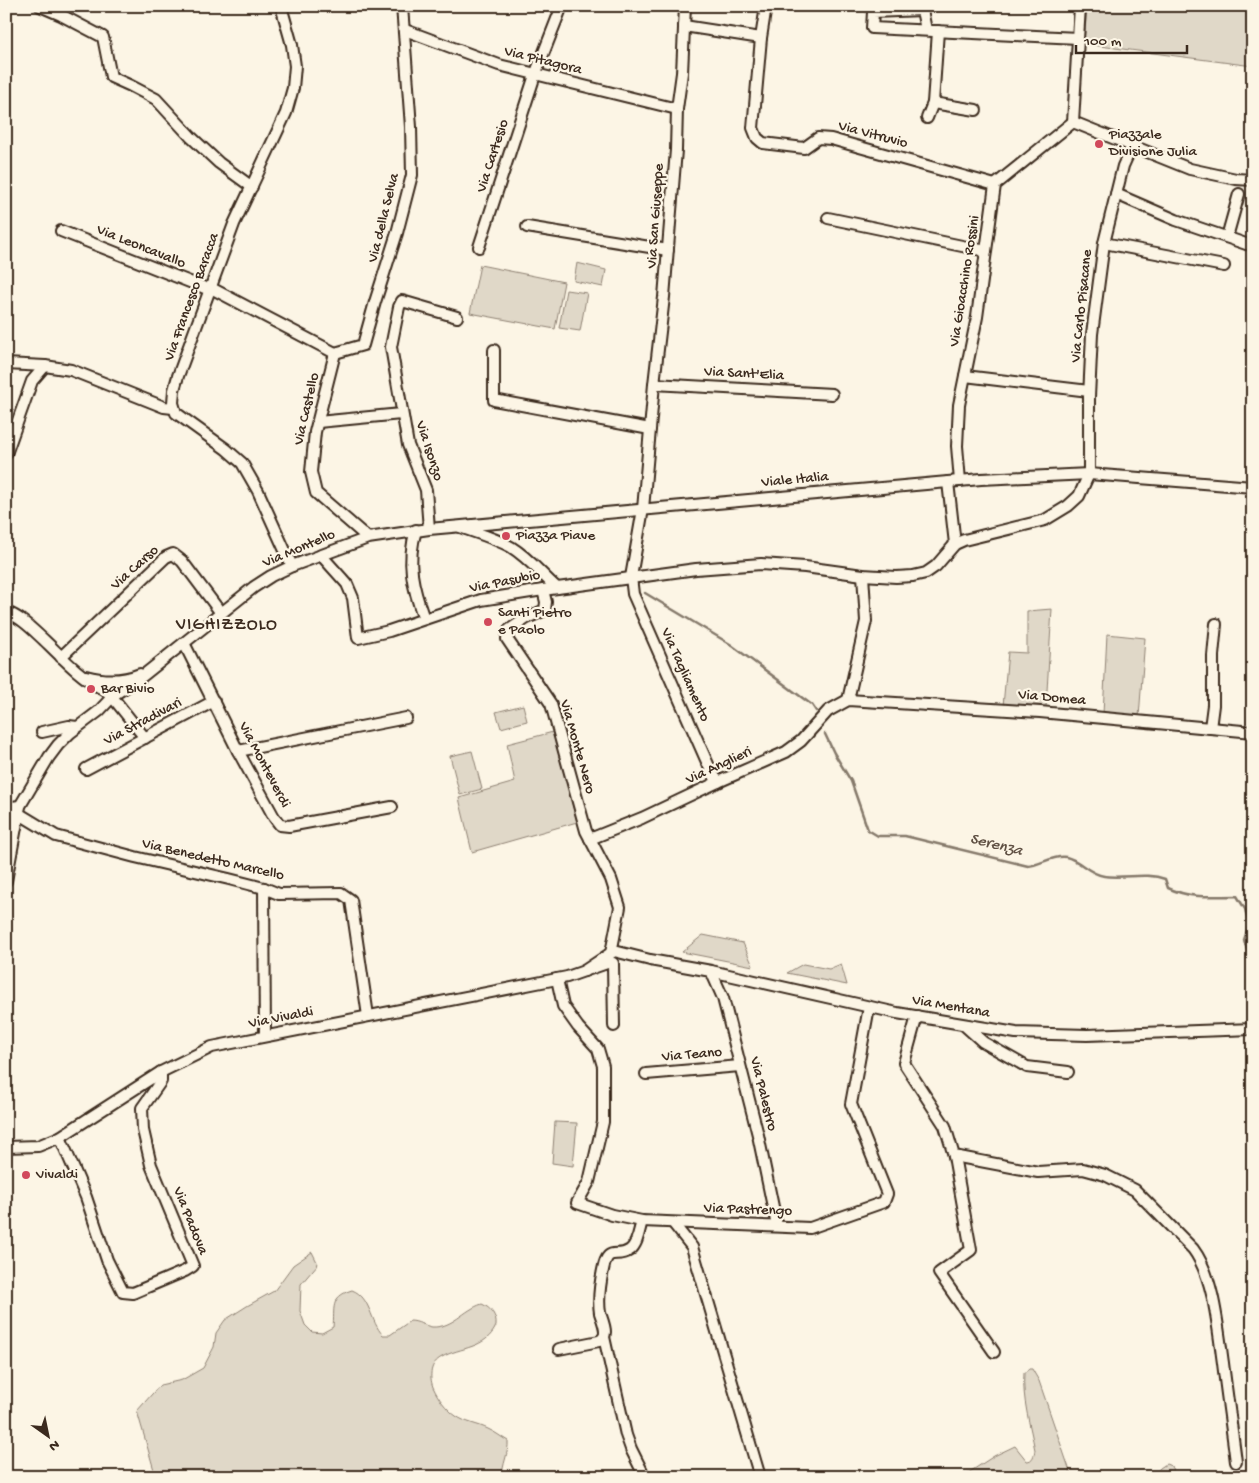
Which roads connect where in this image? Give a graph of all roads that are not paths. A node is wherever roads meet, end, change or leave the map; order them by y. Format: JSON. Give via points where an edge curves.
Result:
{"nodes":[{"id":1,"x":40,"y":6,"type":"edge"},
{"id":2,"x":280,"y":6,"type":"edge"},
{"id":3,"x":402,"y":6,"type":"edge"},
{"id":4,"x":562,"y":6,"type":"edge"},
{"id":5,"x":685,"y":6,"type":"edge"},
{"id":6,"x":766,"y":6,"type":"edge"},
{"id":7,"x":1080,"y":6,"type":"edge"},
{"id":8,"x":684,"y":26,"type":"junction"},
{"id":9,"x":405,"y":30,"type":"junction"},
{"id":10,"x":926,"y":30,"type":"junction"},
{"id":11,"x":938,"y":31,"type":"junction"},
{"id":12,"x":761,"y":38,"type":"junction"},
{"id":13,"x":1078,"y":38,"type":"junction"},
{"id":14,"x":534,"y":75,"type":"junction"},
{"id":15,"x":933,"y":103,"type":"junction"},
{"id":16,"x":677,"y":109,"type":"junction"},
{"id":17,"x":976,"y":110,"type":"dead end"},
{"id":18,"x":928,"y":118,"type":"dead end"},
{"id":19,"x":1073,"y":122,"type":"junction"},
{"id":20,"x":1132,"y":146,"type":"junction"},
{"id":21,"x":1253,"y":180,"type":"edge"},
{"id":22,"x":995,"y":185,"type":"junction"},
{"id":23,"x":252,"y":187,"type":"junction"},
{"id":24,"x":1116,"y":194,"type":"junction"},
{"id":25,"x":1239,"y":194,"type":"dead end"},
{"id":26,"x":828,"y":218,"type":"dead end"},
{"id":27,"x":527,"y":227,"type":"dead end"},
{"id":28,"x":61,"y":231,"type":"dead end"},
{"id":29,"x":1227,"y":237,"type":"junction"},
{"id":30,"x":1104,"y":243,"type":"junction"},
{"id":31,"x":1253,"y":244,"type":"edge"},
{"id":32,"x":479,"y":246,"type":"dead end"},
{"id":33,"x":668,"y":250,"type":"junction"},
{"id":34,"x":986,"y":251,"type":"junction"},
{"id":35,"x":1224,"y":266,"type":"dead end"},
{"id":36,"x":210,"y":289,"type":"junction"},
{"id":37,"x":457,"y":316,"type":"dead end"},
{"id":38,"x":494,"y":350,"type":"dead end"},
{"id":39,"x":335,"y":353,"type":"junction"},
{"id":40,"x":6,"y":364,"type":"edge"},
{"id":41,"x":45,"y":366,"type":"junction"},
{"id":42,"x":965,"y":376,"type":"junction"},
{"id":43,"x":654,"y":384,"type":"junction"},
{"id":44,"x":1089,"y":391,"type":"junction"},
{"id":45,"x":832,"y":394,"type":"dead end"},
{"id":46,"x":173,"y":408,"type":"junction"},
{"id":47,"x":401,"y":414,"type":"junction"},
{"id":48,"x":318,"y":422,"type":"junction"},
{"id":49,"x":650,"y":429,"type":"junction"},
{"id":50,"x":6,"y":454,"type":"edge"},
{"id":51,"x":1089,"y":474,"type":"junction"},
{"id":52,"x":960,"y":481,"type":"junction"},
{"id":53,"x":948,"y":482,"type":"junction"},
{"id":54,"x":1253,"y":487,"type":"edge"},
{"id":55,"x":642,"y":509,"type":"junction"},
{"id":56,"x":456,"y":526,"type":"junction"},
{"id":57,"x":429,"y":528,"type":"junction"},
{"id":58,"x":416,"y":530,"type":"junction"},
{"id":59,"x":368,"y":538,"type":"junction"},
{"id":60,"x":955,"y":544,"type":"junction"},
{"id":61,"x":321,"y":554,"type":"junction"},
{"id":62,"x":292,"y":566,"type":"junction"},
{"id":63,"x":863,"y":575,"type":"junction"},
{"id":64,"x":631,"y":577,"type":"junction"},
{"id":65,"x":557,"y":588,"type":"junction"},
{"id":66,"x":543,"y":590,"type":"junction"},
{"id":67,"x":6,"y":612,"type":"edge"},
{"id":68,"x":221,"y":613,"type":"junction"},
{"id":69,"x":424,"y":619,"type":"junction"},
{"id":70,"x":1216,"y":624,"type":"dead end"},
{"id":71,"x":184,"y":643,"type":"junction"},
{"id":72,"x":61,"y":657,"type":"junction"},
{"id":73,"x":150,"y":669,"type":"junction"},
{"id":74,"x":82,"y":674,"type":"junction"},
{"id":75,"x":112,"y":679,"type":"junction"},
{"id":76,"x":112,"y":696,"type":"junction"},
{"id":77,"x":848,"y":700,"type":"junction"},
{"id":78,"x":214,"y":701,"type":"junction"},
{"id":79,"x":406,"y":718,"type":"dead end"},
{"id":80,"x":77,"y":727,"type":"junction"},
{"id":81,"x":1210,"y":728,"type":"junction"},
{"id":82,"x":42,"y":732,"type":"dead end"},
{"id":83,"x":1253,"y":732,"type":"edge"},
{"id":84,"x":145,"y":738,"type":"junction"},
{"id":85,"x":238,"y":751,"type":"junction"},
{"id":86,"x":86,"y":769,"type":"dead end"},
{"id":87,"x":718,"y":782,"type":"junction"},
{"id":88,"x":392,"y":807,"type":"dead end"},
{"id":89,"x":6,"y":810,"type":"edge"},
{"id":90,"x":19,"y":810,"type":"junction"},
{"id":91,"x":590,"y":839,"type":"junction"},
{"id":92,"x":6,"y":881,"type":"edge"},
{"id":93,"x":264,"y":888,"type":"junction"},
{"id":94,"x":613,"y":957,"type":"junction"},
{"id":95,"x":711,"y":971,"type":"junction"},
{"id":96,"x":557,"y":979,"type":"junction"},
{"id":97,"x":870,"y":1007,"type":"junction"},
{"id":98,"x":368,"y":1016,"type":"junction"},
{"id":99,"x":918,"y":1016,"type":"junction"},
{"id":100,"x":964,"y":1024,"type":"junction"},
{"id":101,"x":614,"y":1026,"type":"dead end"},
{"id":102,"x":1253,"y":1029,"type":"edge"},
{"id":103,"x":265,"y":1036,"type":"junction"},
{"id":104,"x":740,"y":1066,"type":"junction"},
{"id":105,"x":160,"y":1072,"type":"junction"},
{"id":106,"x":1068,"y":1072,"type":"dead end"},
{"id":107,"x":646,"y":1074,"type":"dead end"},
{"id":108,"x":60,"y":1136,"type":"junction"},
{"id":109,"x":6,"y":1147,"type":"edge"},
{"id":110,"x":954,"y":1156,"type":"junction"},
{"id":111,"x":642,"y":1222,"type":"junction"},
{"id":112,"x":673,"y":1223,"type":"junction"},
{"id":113,"x":777,"y":1226,"type":"junction"},
{"id":114,"x":604,"y":1337,"type":"junction"},
{"id":115,"x":558,"y":1349,"type":"dead end"},
{"id":116,"x":994,"y":1352,"type":"dead end"},
{"id":117,"x":1236,"y":1462,"type":"dead end"},
{"id":118,"x":645,"y":1477,"type":"edge"},
{"id":119,"x":760,"y":1477,"type":"edge"}],
"edges":[{"from":1,"to":23,"type":"street","via":[[103,37],[111,77],[156,99],[191,137]]},
{"from":2,"to":23,"type":"street","name":"Via Francesco Baracca","via":[[292,45],[295,66],[293,88],[286,113]]},
{"from":3,"to":9,"type":"street","name":"Via della Selva"},
{"from":4,"to":14,"type":"street","name":"Via Cartesio"},
{"from":5,"to":8,"type":"street","name":"Via San Giuseppe"},
{"from":6,"to":12,"type":"street","name":"Via Vitruvio"},
{"from":7,"to":13,"type":"street"},
{"from":8,"to":12,"type":"street"},
{"from":8,"to":16,"type":"street","name":"Via San Giuseppe"},
{"from":9,"to":14,"type":"street","name":"Via Pitagora","via":[[480,59]]},
{"from":9,"to":39,"type":"street","name":"Via della Selva","via":[[412,175],[363,345]]},
{"from":10,"to":10,"type":"street","via":[[872,28],[873,12],[922,10]]},
{"from":10,"to":11,"type":"street"},
{"from":11,"to":13,"type":"street"},
{"from":11,"to":15,"type":"street"},
{"from":12,"to":22,"type":"street","name":"Via Vitruvio","via":[[754,128],[757,138],[763,142],[804,148],[818,138],[831,139]]},
{"from":13,"to":19,"type":"street"},
{"from":14,"to":16,"type":"street","name":"Via Pitagora"},
{"from":14,"to":32,"type":"street","name":"Via Cartesio"},
{"from":15,"to":17,"type":"street"},
{"from":15,"to":18,"type":"street"},
{"from":16,"to":33,"type":"street","name":"Via San Giuseppe"},
{"from":19,"to":20,"type":"street"},
{"from":19,"to":22,"type":"street"},
{"from":20,"to":21,"type":"street","via":[[1190,169]]},
{"from":20,"to":24,"type":"street","name":"Via Carlo Pisacane","via":[[1122,166]]},
{"from":22,"to":34,"type":"street","name":"Via Gioacchino Rossini"},
{"from":23,"to":36,"type":"street","name":"Via Francesco Baracca","via":[[234,224]]},
{"from":24,"to":29,"type":"street","via":[[1176,220]]},
{"from":24,"to":30,"type":"street","name":"Via Carlo Pisacane"},
{"from":25,"to":29,"type":"street"},
{"from":26,"to":34,"type":"street"},
{"from":27,"to":33,"type":"street"},
{"from":28,"to":36,"type":"street","name":"Via Leoncavallo"},
{"from":29,"to":31,"type":"street"},
{"from":30,"to":35,"type":"street"},
{"from":30,"to":44,"type":"street","name":"Via Carlo Pisacane","via":[[1092,334]]},
{"from":33,"to":43,"type":"street","name":"Via San Giuseppe"},
{"from":34,"to":42,"type":"street","name":"Via Gioacchino Rossini"},
{"from":36,"to":39,"type":"street","name":"Via Leoncavallo"},
{"from":36,"to":46,"type":"street","name":"Via Francesco Baracca","via":[[178,376]]},
{"from":37,"to":47,"type":"street","name":"Via Isonzo","via":[[402,301],[391,347]]},
{"from":38,"to":49,"type":"street","via":[[494,400]]},
{"from":39,"to":48,"type":"street","name":"Via Castello"},
{"from":40,"to":41,"type":"street"},
{"from":41,"to":46,"type":"street","via":[[71,370]]},
{"from":41,"to":50,"type":"street","via":[[32,381]]},
{"from":42,"to":44,"type":"street"},
{"from":42,"to":52,"type":"street","name":"Via Gioacchino Rossini","via":[[959,405],[957,446]]},
{"from":43,"to":45,"type":"street","name":"Via Sant'Elia"},
{"from":43,"to":49,"type":"street","name":"Via San Giuseppe"},
{"from":44,"to":51,"type":"street","name":"Via Carlo Pisacane"},
{"from":46,"to":62,"type":"street","via":[[180,417],[242,463]]},
{"from":47,"to":48,"type":"street","name":"Via Isonzo"},
{"from":47,"to":57,"type":"street","name":"Via Isonzo","via":[[408,445],[426,490]]},
{"from":48,"to":59,"type":"street","name":"Via Castello","via":[[311,465],[316,494]]},
{"from":49,"to":55,"type":"street","name":"Via San Giuseppe"},
{"from":51,"to":52,"type":"street","name":"Viale Italia"},
{"from":51,"to":54,"type":"street","name":"Viale Italia"},
{"from":51,"to":60,"type":"street","via":[[1079,496],[1045,520]]},
{"from":52,"to":53,"type":"street","name":"Viale Italia"},
{"from":53,"to":55,"type":"street","name":"Viale Italia"},
{"from":53,"to":60,"type":"street"},
{"from":55,"to":56,"type":"street","name":"Viale Italia"},
{"from":55,"to":64,"type":"street","name":"Via San Giuseppe"},
{"from":56,"to":57,"type":"street"},
{"from":56,"to":65,"type":"street","via":[[512,548]]},
{"from":57,"to":58,"type":"street","name":"Via Montello"},
{"from":58,"to":59,"type":"street","name":"Via Montello"},
{"from":58,"to":69,"type":"street","via":[[412,542],[411,575]]},
{"from":59,"to":61,"type":"street","name":"Via Montello"},
{"from":60,"to":63,"type":"street","name":"Via Pasubio","via":[[926,573],[896,577]]},
{"from":61,"to":62,"type":"street","name":"Via Montello"},
{"from":61,"to":69,"type":"street","name":"Via Pasubio","via":[[346,584],[353,598],[358,638]]},
{"from":62,"to":68,"type":"street","name":"Via Montello","via":[[254,587]]},
{"from":63,"to":64,"type":"street","name":"Via Pasubio","via":[[761,564]]},
{"from":63,"to":77,"type":"street","via":[[866,621]]},
{"from":64,"to":65,"type":"street","name":"Via Pasubio"},
{"from":64,"to":87,"type":"street","name":"Via Tagliamento","via":[[633,594]]},
{"from":65,"to":66,"type":"street","name":"Via Pasubio"},
{"from":66,"to":69,"type":"street","name":"Via Pasubio","via":[[481,600]]},
{"from":66,"to":91,"type":"street","name":"Via Monte Nero","via":[[545,610],[508,630],[507,640],[551,704]]},
{"from":67,"to":72,"type":"street","name":"Via Montello","via":[[33,630]]},
{"from":68,"to":71,"type":"street","name":"Via Montello"},
{"from":68,"to":72,"type":"street","name":"Via Carso","via":[[182,561],[173,554]]},
{"from":70,"to":81,"type":"street"},
{"from":71,"to":73,"type":"street","name":"Via Montello"},
{"from":71,"to":78,"type":"street","name":"Via Monteverdi"},
{"from":72,"to":74,"type":"street","name":"Via Montello"},
{"from":73,"to":75,"type":"street","name":"Via Montello","via":[[131,677]]},
{"from":73,"to":76,"type":"street","name":"Via Montello"},
{"from":74,"to":75,"type":"street","name":"Via Montello"},
{"from":74,"to":76,"type":"street","name":"Via Montello"},
{"from":75,"to":76,"type":"street","via":[[120,685]]},
{"from":76,"to":80,"type":"street"},
{"from":76,"to":84,"type":"street"},
{"from":77,"to":81,"type":"street","name":"Via Domea","via":[[1040,712]]},
{"from":77,"to":87,"type":"street","name":"Via Anglieri","via":[[828,711],[801,741],[786,752]]},
{"from":78,"to":84,"type":"street","name":"Via Stradivari"},
{"from":78,"to":85,"type":"street","name":"Via Monteverdi"},
{"from":79,"to":85,"type":"street"},
{"from":80,"to":82,"type":"street"},
{"from":80,"to":90,"type":"street","via":[[49,757]]},
{"from":81,"to":83,"type":"street","name":"Via Domea"},
{"from":84,"to":86,"type":"street","name":"Via Stradivari"},
{"from":85,"to":88,"type":"street","name":"Via Monteverdi","via":[[280,825]]},
{"from":87,"to":91,"type":"street","name":"Via Anglieri"},
{"from":89,"to":90,"type":"street","via":[[11,807]]},
{"from":90,"to":92,"type":"street"},
{"from":90,"to":93,"type":"street","name":"Via Benedetto Marcello","via":[[56,836]]},
{"from":91,"to":94,"type":"street","name":"Via Monte Nero","via":[[611,879],[620,907],[613,938]]},
{"from":93,"to":98,"type":"street","name":"Via Benedetto Marcello","via":[[278,894],[341,894],[351,900]]},
{"from":93,"to":103,"type":"street"},
{"from":94,"to":95,"type":"street","name":"Via Mentana"},
{"from":94,"to":96,"type":"street","name":"Via Vivaldi"},
{"from":94,"to":101,"type":"street","name":"Via Monte Nero"},
{"from":95,"to":97,"type":"street","name":"Via Mentana"},
{"from":95,"to":104,"type":"street","name":"Via Palestro","via":[[723,998]]},
{"from":96,"to":98,"type":"street","name":"Via Vivaldi"},
{"from":96,"to":111,"type":"street","name":"Via Pastrengo","via":[[563,1006],[598,1049],[603,1066],[603,1122],[589,1182],[577,1203],[612,1216]]},
{"from":97,"to":99,"type":"street","name":"Via Mentana"},
{"from":97,"to":113,"type":"street","name":"Via Pastrengo","via":[[851,1104],[887,1194],[884,1202],[810,1228]]},
{"from":98,"to":103,"type":"street","name":"Via Vivaldi"},
{"from":99,"to":100,"type":"street","name":"Via Mentana"},
{"from":99,"to":110,"type":"street","via":[[904,1063],[945,1126]]},
{"from":100,"to":102,"type":"street","name":"Via Mentana","via":[[1016,1033],[1087,1035]]},
{"from":100,"to":106,"type":"street","via":[[983,1042],[1027,1067]]},
{"from":103,"to":105,"type":"street","name":"Via Vivaldi","via":[[212,1047]]},
{"from":104,"to":107,"type":"street","name":"Via Teano"},
{"from":104,"to":113,"type":"street","name":"Via Palestro"},
{"from":105,"to":108,"type":"street","name":"Via Vivaldi"},
{"from":105,"to":108,"type":"street","name":"Via Padova","via":[[161,1081],[142,1108],[143,1130],[150,1166],[193,1266],[133,1294],[123,1292],[107,1260],[86,1197]]},
{"from":108,"to":109,"type":"street","name":"Via Vivaldi","via":[[38,1146]]},
{"from":110,"to":116,"type":"street","via":[[971,1250],[939,1274]]},
{"from":110,"to":117,"type":"street","via":[[1038,1172],[1083,1169],[1105,1175],[1135,1190],[1193,1249],[1208,1277]]},
{"from":111,"to":112,"type":"street","name":"Via Pastrengo"},
{"from":111,"to":114,"type":"street","via":[[631,1249],[610,1254],[605,1260],[600,1298]]},
{"from":112,"to":113,"type":"street","name":"Via Pastrengo"},
{"from":112,"to":119,"type":"street","via":[[692,1247]]},
{"from":114,"to":115,"type":"street","via":[[599,1341]]},
{"from":114,"to":118,"type":"street","via":[[626,1435]]}]}
